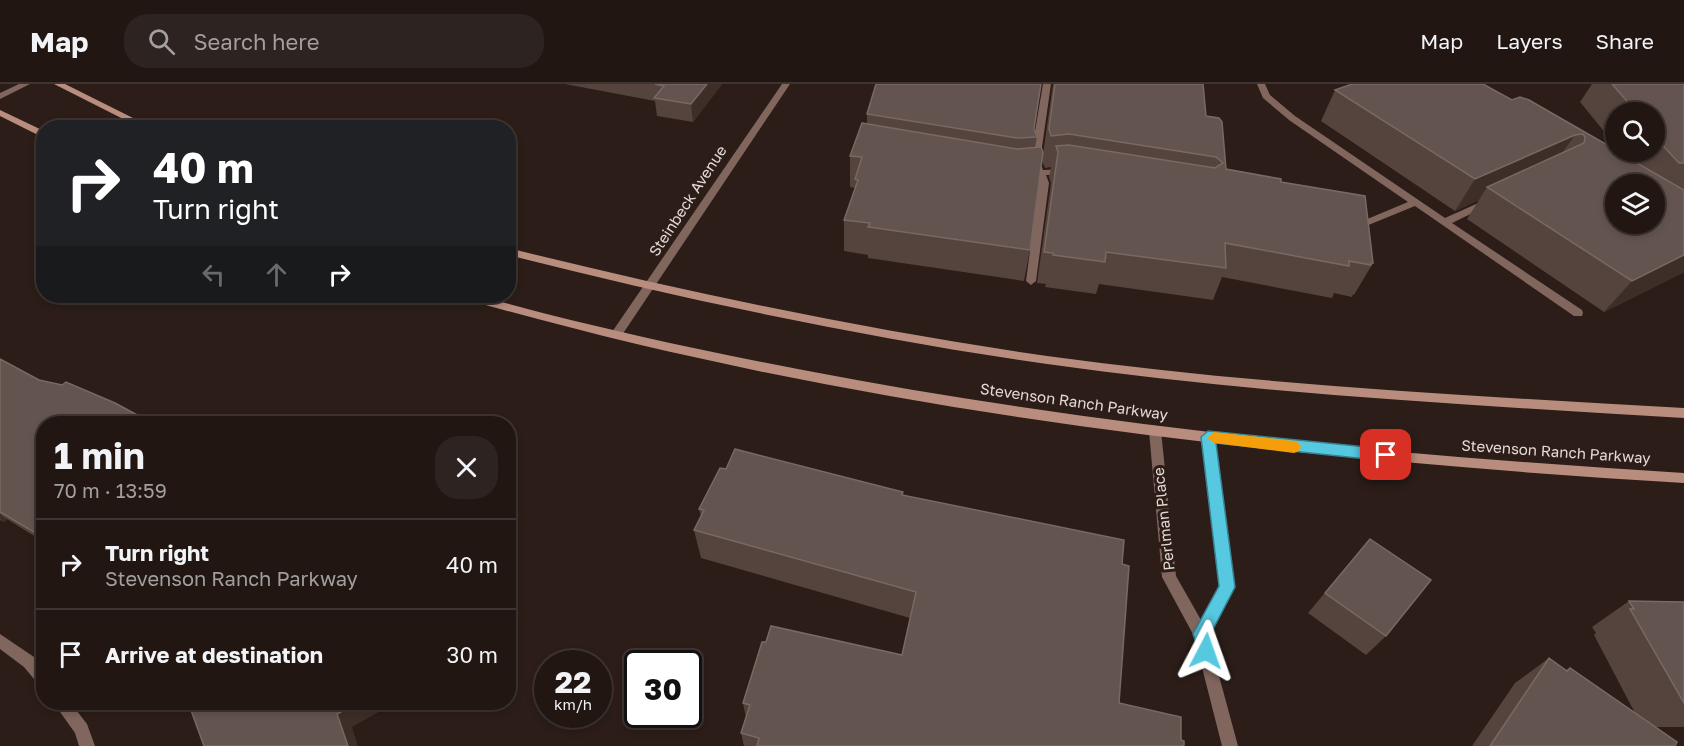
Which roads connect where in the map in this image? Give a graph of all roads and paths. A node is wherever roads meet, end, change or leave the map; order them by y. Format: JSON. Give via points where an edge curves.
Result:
{"nodes":[{"id":1,"x":26,"y":84,"type":"edge"},
{"id":2,"x":58,"y":84,"type":"edge"},
{"id":3,"x":786,"y":84,"type":"edge"},
{"id":4,"x":1047,"y":84,"type":"edge"},
{"id":5,"x":1261,"y":84,"type":"edge"},
{"id":6,"x":0,"y":96,"type":"edge"},
{"id":7,"x":0,"y":112,"type":"edge"},
{"id":8,"x":132,"y":120,"type":"edge"},
{"id":9,"x":36,"y":131,"type":"edge"},
{"id":10,"x":1039,"y":172,"type":"junction"},
{"id":11,"x":1073,"y":173,"type":"edge"},
{"id":12,"x":1012,"y":175,"type":"edge"},
{"id":13,"x":1496,"y":198,"type":"edge"},
{"id":14,"x":1416,"y":202,"type":"junction"},
{"id":15,"x":1344,"y":219,"type":"edge"},
{"id":16,"x":1445,"y":222,"type":"junction"},
{"id":17,"x":516,"y":253,"type":"edge"},
{"id":18,"x":1030,"y":281,"type":"edge"},
{"id":19,"x":652,"y":285,"type":"junction"},
{"id":20,"x":495,"y":303,"type":"edge"},
{"id":21,"x":1578,"y":313,"type":"dead end"},
{"id":22,"x":616,"y":335,"type":"junction"},
{"id":23,"x":1684,"y":413,"type":"edge"},
{"id":24,"x":1155,"y":431,"type":"junction"},
{"id":25,"x":1208,"y":437,"type":"junction"},
{"id":26,"x":1684,"y":478,"type":"edge"},
{"id":27,"x":1202,"y":634,"type":"junction"},
{"id":28,"x":0,"y":641,"type":"edge"},
{"id":29,"x":36,"y":670,"type":"edge"},
{"id":30,"x":67,"y":710,"type":"edge"},
{"id":31,"x":87,"y":746,"type":"edge"},
{"id":32,"x":1230,"y":746,"type":"edge"}],
"edges":[{"from":1,"to":6,"type":"street"},
{"from":2,"to":8,"type":"main road"},
{"from":3,"to":19,"type":"street","name":"Steinbeck Avenue"},
{"from":4,"to":10,"type":"street","via":[[1035,161]]},
{"from":5,"to":14,"type":"street","via":[[1266,96],[1292,118]]},
{"from":7,"to":9,"type":"main road"},
{"from":10,"to":11,"type":"street"},
{"from":10,"to":12,"type":"street"},
{"from":10,"to":18,"type":"street","via":[[1044,183]]},
{"from":13,"to":16,"type":"street"},
{"from":14,"to":15,"type":"street","via":[[1366,224]]},
{"from":14,"to":16,"type":"street"},
{"from":16,"to":21,"type":"street"},
{"from":17,"to":19,"type":"main road"},
{"from":19,"to":22,"type":"street","name":"Steinbeck Avenue"},
{"from":19,"to":23,"type":"main road","via":[[801,317],[1068,363],[1321,389]]},
{"from":20,"to":22,"type":"main road","name":"Stevenson Ranch Parkway"},
{"from":22,"to":24,"type":"main road","name":"Stevenson Ranch Parkway","via":[[846,383]]},
{"from":24,"to":25,"type":"main road","name":"Stevenson Ranch Parkway"},
{"from":24,"to":27,"type":"street","name":"Perlman Place","via":[[1169,577]]},
{"from":25,"to":26,"type":"main road","name":"Stevenson Ranch Parkway"},
{"from":25,"to":27,"type":"street","via":[[1227,587]]},
{"from":27,"to":32,"type":"street","name":"Perlman Place"},
{"from":28,"to":29,"type":"street"},
{"from":30,"to":31,"type":"street","via":[[82,729]]}]}
